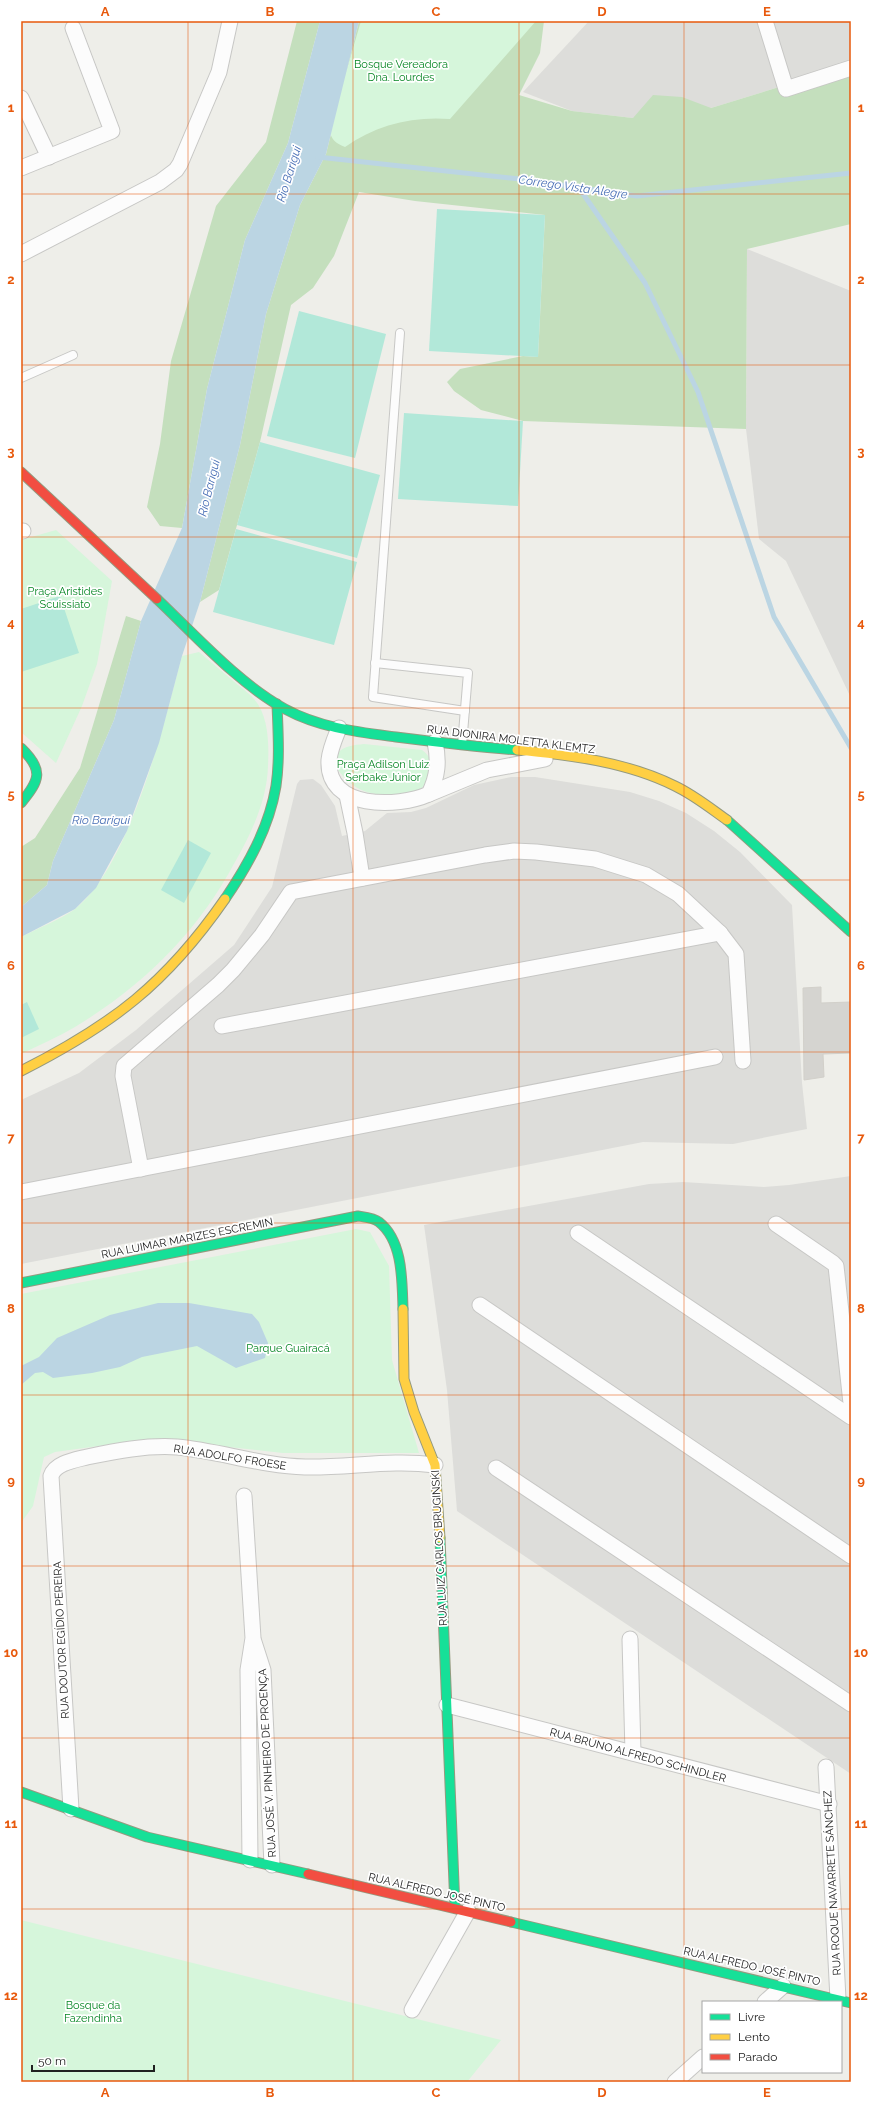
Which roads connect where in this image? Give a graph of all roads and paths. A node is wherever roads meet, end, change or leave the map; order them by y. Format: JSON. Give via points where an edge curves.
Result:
{"nodes":[{"id":1,"x":230,"y":21,"type":"edge"},
{"id":2,"x":765,"y":21,"type":"edge"},
{"id":3,"x":73,"y":28,"type":"dead end"},
{"id":4,"x":851,"y":68,"type":"edge"},
{"id":5,"x":21,"y":98,"type":"edge"},
{"id":6,"x":49,"y":157,"type":"junction"},
{"id":7,"x":21,"y":168,"type":"edge"},
{"id":8,"x":21,"y":254,"type":"edge"},
{"id":9,"x":400,"y":332,"type":"dead end"},
{"id":10,"x":73,"y":356,"type":"dead end"},
{"id":11,"x":21,"y":378,"type":"edge"},
{"id":12,"x":21,"y":472,"type":"edge"},
{"id":13,"x":375,"y":663,"type":"junction"},
{"id":14,"x":277,"y":704,"type":"junction"},
{"id":15,"x":465,"y":711,"type":"junction"},
{"id":16,"x":339,"y":728,"type":"junction"},
{"id":17,"x":435,"y":742,"type":"junction"},
{"id":18,"x":462,"y":745,"type":"junction"},
{"id":19,"x":21,"y":748,"type":"edge"},
{"id":20,"x":566,"y":756,"type":"junction"},
{"id":21,"x":429,"y":794,"type":"junction"},
{"id":22,"x":347,"y":795,"type":"junction"},
{"id":23,"x":21,"y":802,"type":"edge"},
{"id":24,"x":362,"y":878,"type":"junction"},
{"id":25,"x":720,"y":932,"type":"junction"},
{"id":26,"x":851,"y":932,"type":"edge"},
{"id":27,"x":222,"y":1026,"type":"dead end"},
{"id":28,"x":715,"y":1057,"type":"dead end"},
{"id":29,"x":743,"y":1061,"type":"dead end"},
{"id":30,"x":21,"y":1071,"type":"edge"},
{"id":31,"x":141,"y":1169,"type":"junction"},
{"id":32,"x":21,"y":1192,"type":"edge"},
{"id":33,"x":358,"y":1216,"type":"joint"},
{"id":34,"x":776,"y":1224,"type":"dead end"},
{"id":35,"x":578,"y":1233,"type":"dead end"},
{"id":36,"x":21,"y":1283,"type":"edge"},
{"id":37,"x":480,"y":1305,"type":"dead end"},
{"id":38,"x":851,"y":1403,"type":"edge"},
{"id":39,"x":851,"y":1417,"type":"edge"},
{"id":40,"x":435,"y":1465,"type":"junction"},
{"id":41,"x":496,"y":1468,"type":"dead end"},
{"id":42,"x":52,"y":1472,"type":"joint"},
{"id":43,"x":244,"y":1496,"type":"dead end"},
{"id":44,"x":851,"y":1556,"type":"edge"},
{"id":45,"x":253,"y":1638,"type":"junction"},
{"id":46,"x":630,"y":1639,"type":"dead end"},
{"id":47,"x":851,"y":1704,"type":"edge"},
{"id":48,"x":447,"y":1705,"type":"junction"},
{"id":49,"x":633,"y":1753,"type":"junction"},
{"id":50,"x":826,"y":1767,"type":"dead end"},
{"id":51,"x":21,"y":1792,"type":"edge"},
{"id":52,"x":829,"y":1804,"type":"junction"},
{"id":53,"x":71,"y":1809,"type":"junction"},
{"id":54,"x":250,"y":1860,"type":"junction"},
{"id":55,"x":272,"y":1865,"type":"junction"},
{"id":56,"x":462,"y":1910,"type":"junction"},
{"id":57,"x":783,"y":1986,"type":"junction"},
{"id":58,"x":766,"y":2001,"type":"edge"},
{"id":59,"x":845,"y":2001,"type":"edge"},
{"id":60,"x":412,"y":2010,"type":"dead end"},
{"id":61,"x":702,"y":2058,"type":"edge"},
{"id":62,"x":676,"y":2082,"type":"edge"}],
"edges":[{"from":1,"to":8,"type":"street","via":[[218,72],[176,170],[160,182]]},
{"from":2,"to":4,"type":"street","via":[[786,89]]},
{"from":3,"to":6,"type":"street","via":[[112,131]]},
{"from":5,"to":6,"type":"street"},
{"from":6,"to":7,"type":"street"},
{"from":9,"to":13,"type":"lane"},
{"from":10,"to":11,"type":"lane"},
{"from":12,"to":14,"type":"street","name":"RUA DIONIRA MOLETTA KLEMTZ","via":[[208,648]]},
{"from":13,"to":15,"type":"lane","via":[[373,697]]},
{"from":13,"to":15,"type":"lane","via":[[468,673]]},
{"from":14,"to":16,"type":"street","name":"RUA DIONIRA MOLETTA KLEMTZ","via":[[306,719]]},
{"from":14,"to":30,"type":"street","via":[[277,771],[269,815],[245,867],[218,910],[188,950],[132,1005],[88,1036]]},
{"from":15,"to":18,"type":"lane"},
{"from":16,"to":17,"type":"street","name":"RUA DIONIRA MOLETTA KLEMTZ"},
{"from":16,"to":22,"type":"street","via":[[329,759],[330,768],[333,778]]},
{"from":17,"to":18,"type":"street","name":"RUA DIONIRA MOLETTA KLEMTZ"},
{"from":17,"to":21,"type":"street","via":[[438,769]]},
{"from":18,"to":20,"type":"street","name":"RUA DIONIRA MOLETTA KLEMTZ"},
{"from":19,"to":23,"type":"street","via":[[36,763],[39,770],[37,781]]},
{"from":20,"to":21,"type":"street","via":[[486,770]]},
{"from":20,"to":26,"type":"street","name":"RUA DIONIRA MOLETTA KLEMTZ","via":[[622,766],[646,774],[697,798],[745,833]]},
{"from":21,"to":22,"type":"street","via":[[405,801],[390,802],[363,800]]},
{"from":22,"to":24,"type":"street","via":[[356,833]]},
{"from":24,"to":25,"type":"street","via":[[500,853],[536,852],[568,855],[614,864],[646,875],[678,894]]},
{"from":24,"to":31,"type":"street","via":[[291,892],[262,935],[233,970],[124,1066],[123,1076]]},
{"from":25,"to":27,"type":"street"},
{"from":25,"to":29,"type":"street","via":[[736,954]]},
{"from":28,"to":31,"type":"street"},
{"from":31,"to":32,"type":"street"},
{"from":33,"to":36,"type":"street","name":"RUA LUIMAR MARIZES ESCREMIN"},
{"from":33,"to":40,"type":"street","name":"RUA LUIZ CARLOS BRUGINSKI","via":[[373,1218],[379,1222],[387,1230],[398,1252],[402,1285],[401,1341],[404,1378]]},
{"from":34,"to":38,"type":"street","via":[[836,1266]]},
{"from":35,"to":39,"type":"street"},
{"from":37,"to":44,"type":"street"},
{"from":40,"to":42,"type":"street","name":"RUA ADOLFO FROESE","via":[[396,1462],[304,1467],[260,1463],[195,1450],[155,1447],[125,1449],[79,1458]]},
{"from":40,"to":48,"type":"street","name":"RUA LUIZ CARLOS BRUGINSKI"},
{"from":41,"to":47,"type":"street"},
{"from":42,"to":53,"type":"street","name":"RUA DOUTOR EGÍDIO PEREIRA"},
{"from":43,"to":45,"type":"street","name":"RUA JOSÉ V. PINHEIRO DE PROENÇA"},
{"from":45,"to":54,"type":"street","name":"RUA JOSÉ V. PINHEIRO DE PROENÇA","via":[[248,1670]]},
{"from":45,"to":55,"type":"street","name":"RUA JOSÉ V. PINHEIRO DE PROENÇA","via":[[263,1670]]},
{"from":46,"to":49,"type":"street"},
{"from":48,"to":49,"type":"street","name":"RUA BRUNO ALFREDO SCHINDLER"},
{"from":48,"to":56,"type":"street","name":"RUA LUIZ CARLOS BRUGINSKI"},
{"from":49,"to":52,"type":"street","name":"RUA BRUNO ALFREDO SCHINDLER"},
{"from":50,"to":52,"type":"street","name":"RUA ROQUE NAVARRETE SÁNCHEZ"},
{"from":51,"to":53,"type":"street","name":"RUA ALFREDO JOSÉ PINTO"},
{"from":52,"to":59,"type":"street","name":"RUA ROQUE NAVARRETE SÁNCHEZ"},
{"from":53,"to":54,"type":"street","name":"RUA ALFREDO JOSÉ PINTO","via":[[147,1837]]},
{"from":54,"to":55,"type":"street","name":"RUA ALFREDO JOSÉ PINTO"},
{"from":55,"to":56,"type":"street","name":"RUA ALFREDO JOSÉ PINTO"},
{"from":56,"to":57,"type":"street","name":"RUA ALFREDO JOSÉ PINTO"},
{"from":56,"to":60,"type":"street"},
{"from":57,"to":58,"type":"street"},
{"from":57,"to":59,"type":"street","name":"RUA ALFREDO JOSÉ PINTO"},
{"from":61,"to":62,"type":"street"}]}
